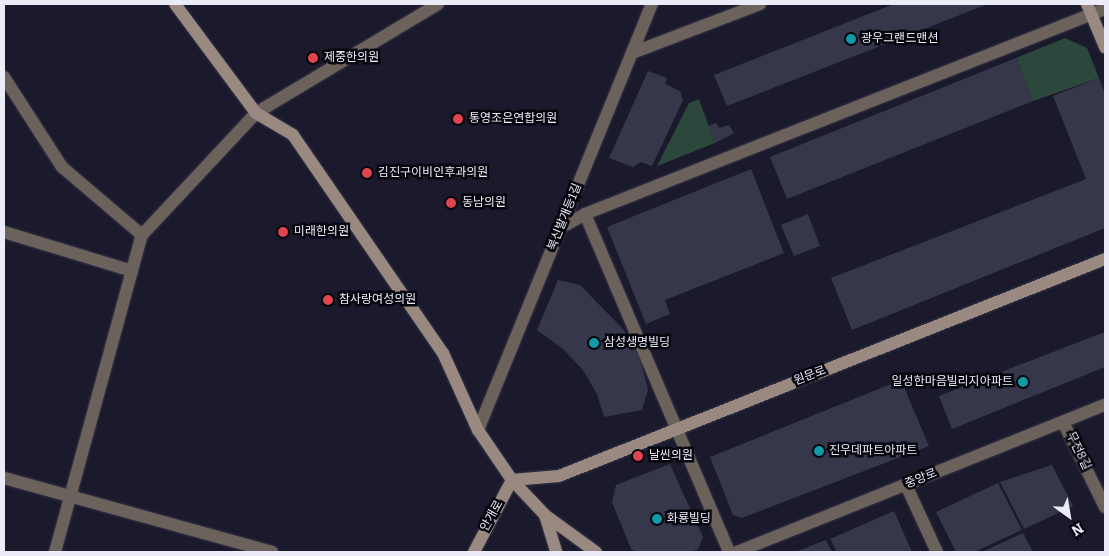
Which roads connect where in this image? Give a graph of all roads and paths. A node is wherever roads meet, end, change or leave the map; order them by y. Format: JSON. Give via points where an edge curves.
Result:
{"nodes":[{"id":1,"x":175,"y":4,"type":"edge"},
{"id":2,"x":438,"y":4,"type":"edge"},
{"id":3,"x":652,"y":4,"type":"edge"},
{"id":4,"x":760,"y":4,"type":"edge"},
{"id":5,"x":1089,"y":9,"type":"edge"},
{"id":6,"x":1105,"y":9,"type":"edge"},
{"id":7,"x":1105,"y":47,"type":"edge"},
{"id":8,"x":632,"y":53,"type":"junction"},
{"id":9,"x":4,"y":77,"type":"edge"},
{"id":10,"x":256,"y":113,"type":"junction"},
{"id":11,"x":585,"y":214,"type":"junction"},
{"id":12,"x":560,"y":228,"type":"junction"},
{"id":13,"x":4,"y":232,"type":"edge"},
{"id":14,"x":142,"y":236,"type":"junction"},
{"id":15,"x":1105,"y":259,"type":"edge"},
{"id":16,"x":132,"y":271,"type":"junction"},
{"id":17,"x":1105,"y":405,"type":"edge"},
{"id":18,"x":1063,"y":422,"type":"junction"},
{"id":19,"x":676,"y":428,"type":"junction"},
{"id":20,"x":478,"y":430,"type":"junction"},
{"id":21,"x":4,"y":478,"type":"edge"},
{"id":22,"x":512,"y":480,"type":"junction"},
{"id":23,"x":906,"y":485,"type":"junction"},
{"id":24,"x":71,"y":496,"type":"junction"},
{"id":25,"x":1105,"y":507,"type":"edge"},
{"id":26,"x":545,"y":515,"type":"junction"},
{"id":27,"x":54,"y":552,"type":"edge"},
{"id":28,"x":272,"y":552,"type":"edge"},
{"id":29,"x":474,"y":552,"type":"edge"},
{"id":30,"x":556,"y":552,"type":"edge"},
{"id":31,"x":596,"y":552,"type":"edge"},
{"id":32,"x":728,"y":552,"type":"edge"},
{"id":33,"x":737,"y":552,"type":"edge"},
{"id":34,"x":937,"y":552,"type":"edge"}],
"edges":[{"from":1,"to":10,"type":"street"},
{"from":2,"to":10,"type":"street"},
{"from":3,"to":8,"type":"street","name":"북신발개등1길"},
{"from":4,"to":8,"type":"street"},
{"from":5,"to":6,"type":"street"},
{"from":5,"to":7,"type":"street"},
{"from":5,"to":11,"type":"street"},
{"from":8,"to":12,"type":"street","name":"북신발개등1길"},
{"from":9,"to":14,"type":"street","via":[[62,167]]},
{"from":10,"to":14,"type":"street"},
{"from":10,"to":20,"type":"street","via":[[293,135],[443,353]]},
{"from":11,"to":12,"type":"street"},
{"from":11,"to":19,"type":"street"},
{"from":12,"to":20,"type":"street","name":"북신발개등1길"},
{"from":13,"to":16,"type":"street"},
{"from":14,"to":16,"type":"street"},
{"from":15,"to":19,"type":"street","name":"원문로"},
{"from":16,"to":24,"type":"street"},
{"from":17,"to":18,"type":"street","name":"중앙로"},
{"from":18,"to":23,"type":"street","name":"중앙로"},
{"from":18,"to":25,"type":"street","name":"무전8길"},
{"from":19,"to":22,"type":"street","name":"원문로","via":[[559,476]]},
{"from":19,"to":32,"type":"street"},
{"from":20,"to":22,"type":"street"},
{"from":21,"to":24,"type":"street"},
{"from":22,"to":26,"type":"street"},
{"from":22,"to":29,"type":"street","name":"안개로"},
{"from":23,"to":33,"type":"street","name":"중앙로"},
{"from":23,"to":34,"type":"street"},
{"from":24,"to":27,"type":"street"},
{"from":24,"to":28,"type":"street"},
{"from":26,"to":30,"type":"street"},
{"from":26,"to":31,"type":"street"}]}
